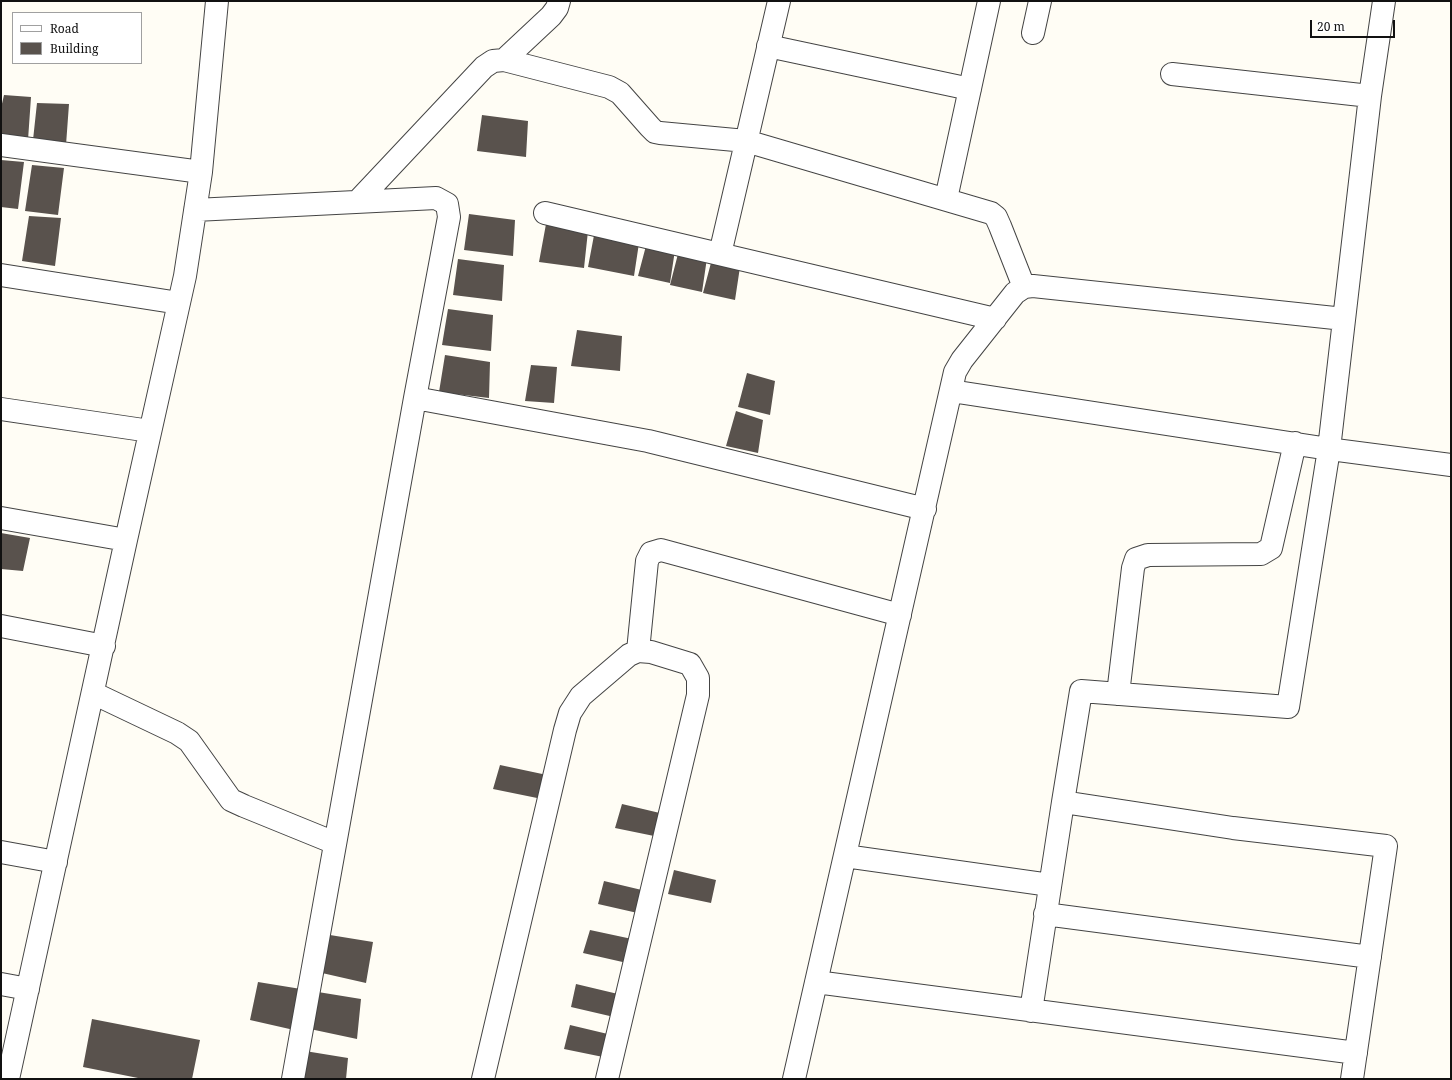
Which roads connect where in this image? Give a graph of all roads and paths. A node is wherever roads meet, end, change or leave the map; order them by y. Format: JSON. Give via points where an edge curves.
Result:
{"nodes":[{"id":1,"x":217,"y":1,"type":"edge"},
{"id":2,"x":559,"y":1,"type":"edge"},
{"id":3,"x":779,"y":1,"type":"edge"},
{"id":4,"x":989,"y":1,"type":"edge"},
{"id":5,"x":1040,"y":1,"type":"edge"},
{"id":6,"x":1384,"y":1,"type":"edge"},
{"id":7,"x":1033,"y":32,"type":"dead end"},
{"id":8,"x":768,"y":46,"type":"junction"},
{"id":9,"x":504,"y":60,"type":"junction"},
{"id":10,"x":1172,"y":74,"type":"dead end"},
{"id":11,"x":970,"y":89,"type":"junction"},
{"id":12,"x":1370,"y":96,"type":"junction"},
{"id":13,"x":746,"y":141,"type":"junction"},
{"id":14,"x":1,"y":145,"type":"edge"},
{"id":15,"x":201,"y":172,"type":"junction"},
{"id":16,"x":946,"y":199,"type":"junction"},
{"id":17,"x":357,"y":202,"type":"junction"},
{"id":18,"x":195,"y":210,"type":"junction"},
{"id":19,"x":545,"y":213,"type":"dead end"},
{"id":20,"x":720,"y":254,"type":"junction"},
{"id":21,"x":1,"y":275,"type":"edge"},
{"id":22,"x":1024,"y":287,"type":"junction"},
{"id":23,"x":179,"y":303,"type":"junction"},
{"id":24,"x":995,"y":318,"type":"junction"},
{"id":25,"x":1344,"y":319,"type":"junction"},
{"id":26,"x":951,"y":391,"type":"junction"},
{"id":27,"x":415,"y":398,"type":"junction"},
{"id":28,"x":1,"y":409,"type":"edge"},
{"id":29,"x":150,"y":431,"type":"junction"},
{"id":30,"x":1295,"y":443,"type":"junction"},
{"id":31,"x":1329,"y":449,"type":"junction"},
{"id":32,"x":1451,"y":465,"type":"edge"},
{"id":33,"x":925,"y":509,"type":"junction"},
{"id":34,"x":1,"y":518,"type":"edge"},
{"id":35,"x":126,"y":540,"type":"junction"},
{"id":36,"x":900,"y":616,"type":"junction"},
{"id":37,"x":1,"y":626,"type":"edge"},
{"id":38,"x":104,"y":646,"type":"junction"},
{"id":39,"x":638,"y":651,"type":"junction"},
{"id":40,"x":93,"y":693,"type":"junction"},
{"id":41,"x":1118,"y":694,"type":"junction"},
{"id":42,"x":1063,"y":802,"type":"junction"},
{"id":43,"x":335,"y":843,"type":"junction"},
{"id":44,"x":1,"y":852,"type":"edge"},
{"id":45,"x":845,"y":856,"type":"junction"},
{"id":46,"x":56,"y":862,"type":"junction"},
{"id":47,"x":1050,"y":886,"type":"junction"},
{"id":48,"x":1045,"y":914,"type":"junction"},
{"id":49,"x":1370,"y":957,"type":"junction"},
{"id":50,"x":816,"y":982,"type":"junction"},
{"id":51,"x":1,"y":984,"type":"edge"},
{"id":52,"x":28,"y":989,"type":"junction"},
{"id":53,"x":1031,"y":1011,"type":"junction"},
{"id":54,"x":1356,"y":1053,"type":"junction"},
{"id":55,"x":8,"y":1079,"type":"edge"},
{"id":56,"x":293,"y":1079,"type":"edge"},
{"id":57,"x":483,"y":1079,"type":"edge"},
{"id":58,"x":608,"y":1079,"type":"edge"},
{"id":59,"x":794,"y":1079,"type":"edge"},
{"id":60,"x":1352,"y":1079,"type":"edge"}],
"edges":[{"from":1,"to":15,"type":"street"},
{"from":2,"to":9,"type":"street","via":[[551,16]]},
{"from":3,"to":8,"type":"street"},
{"from":4,"to":11,"type":"street"},
{"from":5,"to":7,"type":"street"},
{"from":6,"to":12,"type":"street"},
{"from":8,"to":11,"type":"street"},
{"from":8,"to":13,"type":"street"},
{"from":9,"to":13,"type":"street","via":[[609,87],[620,93],[655,132]]},
{"from":9,"to":17,"type":"street","via":[[494,61],[484,67]]},
{"from":10,"to":12,"type":"street"},
{"from":11,"to":16,"type":"street"},
{"from":12,"to":25,"type":"street"},
{"from":13,"to":16,"type":"street"},
{"from":13,"to":20,"type":"street"},
{"from":14,"to":15,"type":"street"},
{"from":15,"to":18,"type":"street"},
{"from":16,"to":22,"type":"street","via":[[991,213],[996,217]]},
{"from":17,"to":18,"type":"street"},
{"from":17,"to":27,"type":"street","via":[[436,198],[447,204],[449,217]]},
{"from":18,"to":23,"type":"street"},
{"from":19,"to":20,"type":"street"},
{"from":20,"to":24,"type":"street"},
{"from":21,"to":23,"type":"street"},
{"from":22,"to":24,"type":"street","via":[[1015,293]]},
{"from":22,"to":25,"type":"street"},
{"from":23,"to":29,"type":"street"},
{"from":24,"to":26,"type":"street","via":[[962,360],[955,372]]},
{"from":25,"to":31,"type":"street"},
{"from":26,"to":30,"type":"street"},
{"from":26,"to":33,"type":"street"},
{"from":27,"to":33,"type":"street","via":[[648,441]]},
{"from":27,"to":43,"type":"street"},
{"from":28,"to":29,"type":"street"},
{"from":29,"to":35,"type":"street"},
{"from":30,"to":31,"type":"street"},
{"from":30,"to":41,"type":"street","via":[[1272,548],[1261,554],[1148,555],[1136,559]]},
{"from":31,"to":32,"type":"street"},
{"from":31,"to":41,"type":"street","via":[[1288,707]]},
{"from":33,"to":36,"type":"street"},
{"from":34,"to":35,"type":"street"},
{"from":35,"to":38,"type":"street"},
{"from":36,"to":39,"type":"street","via":[[661,550],[651,553],[647,561]]},
{"from":36,"to":45,"type":"street"},
{"from":37,"to":38,"type":"street"},
{"from":38,"to":40,"type":"street"},
{"from":39,"to":57,"type":"street","via":[[629,655],[581,696],[570,713]]},
{"from":39,"to":58,"type":"street","via":[[651,652],[690,664],[698,678],[698,695]]},
{"from":40,"to":43,"type":"street","via":[[189,741],[231,800]]},
{"from":40,"to":46,"type":"street"},
{"from":41,"to":42,"type":"street","via":[[1082,692]]},
{"from":42,"to":47,"type":"street"},
{"from":42,"to":49,"type":"street","via":[[1233,828],[1386,846]]},
{"from":43,"to":56,"type":"street"},
{"from":44,"to":46,"type":"street"},
{"from":45,"to":47,"type":"street"},
{"from":45,"to":50,"type":"street"},
{"from":46,"to":52,"type":"street"},
{"from":47,"to":48,"type":"street"},
{"from":48,"to":49,"type":"street"},
{"from":48,"to":53,"type":"street"},
{"from":49,"to":54,"type":"street"},
{"from":50,"to":53,"type":"street"},
{"from":50,"to":59,"type":"street"},
{"from":51,"to":52,"type":"street"},
{"from":52,"to":55,"type":"street"},
{"from":53,"to":54,"type":"street"},
{"from":54,"to":60,"type":"street"}]}
